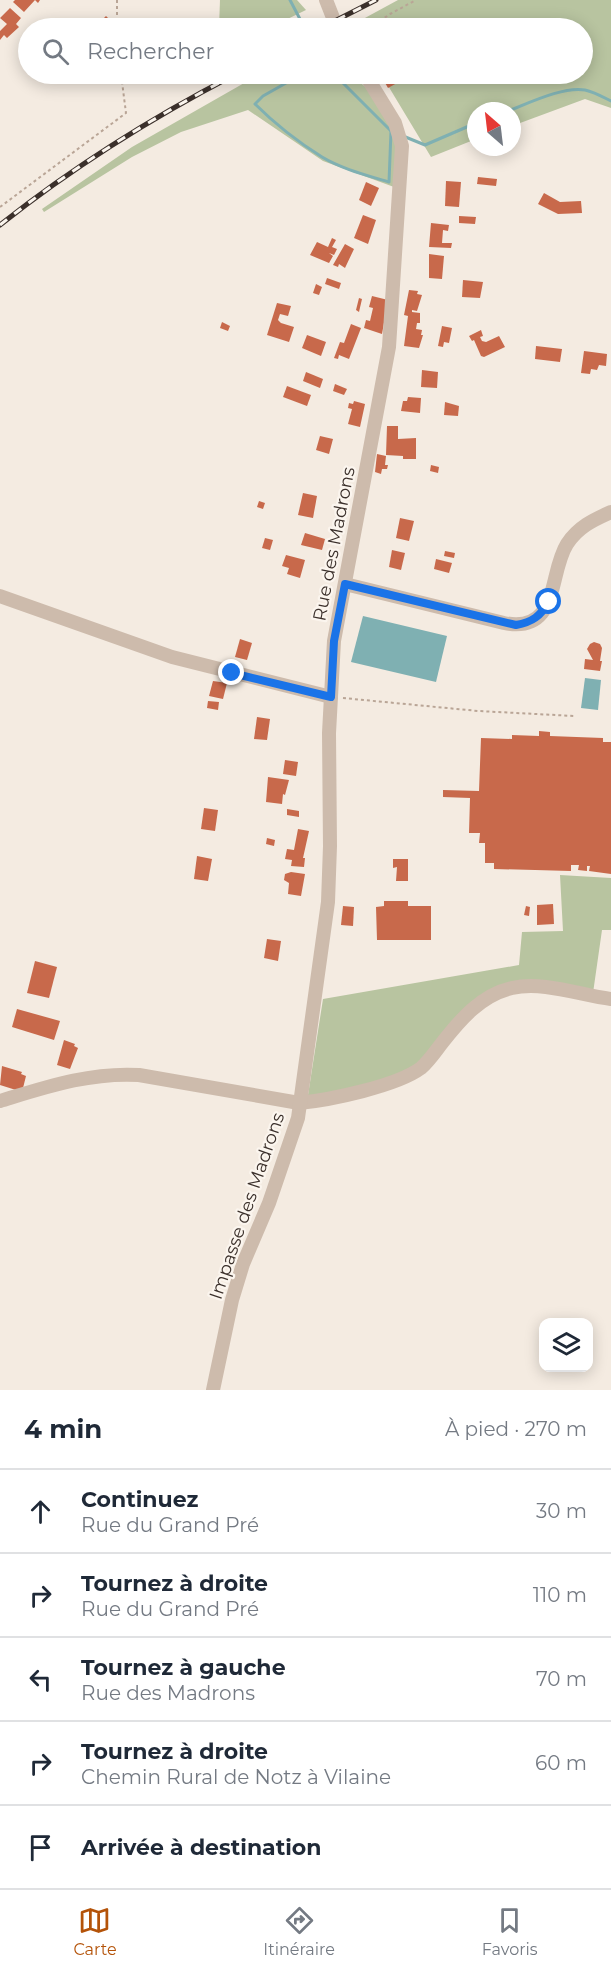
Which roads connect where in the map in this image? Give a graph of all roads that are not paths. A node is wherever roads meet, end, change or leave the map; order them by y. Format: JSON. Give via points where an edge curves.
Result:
{"nodes":[{"id":1,"x":326,"y":0,"type":"edge"},
{"id":2,"x":333,"y":18,"type":"edge"},
{"id":3,"x":371,"y":84,"type":"edge"},
{"id":4,"x":611,"y":512,"type":"edge"},
{"id":5,"x":345,"y":584,"type":"junction"},
{"id":6,"x":0,"y":596,"type":"edge"},
{"id":7,"x":331,"y":697,"type":"junction"},
{"id":8,"x":611,"y":999,"type":"edge"},
{"id":9,"x":0,"y":1101,"type":"edge"},
{"id":10,"x":299,"y":1103,"type":"junction"},
{"id":11,"x":213,"y":1390,"type":"edge"}],
"edges":[{"from":1,"to":2,"type":"street"},
{"from":3,"to":5,"type":"street","name":"Rue des Madrons","via":[[395,123],[402,146],[389,347]]},
{"from":4,"to":5,"type":"street","via":[[576,532],[563,552],[549,602],[541,615],[529,622],[504,623]]},
{"from":5,"to":7,"type":"street","name":"Rue des Madrons","via":[[334,641]]},
{"from":6,"to":7,"type":"street","via":[[172,657]]},
{"from":7,"to":10,"type":"street","name":"Rue des Madrons","via":[[328,902]]},
{"from":8,"to":10,"type":"street","via":[[528,986],[503,991],[470,1011],[413,1073],[378,1086]]},
{"from":9,"to":10,"type":"street","via":[[81,1078],[124,1074]]},
{"from":10,"to":11,"type":"street","name":"Impasse des Madrons","via":[[298,1118],[232,1300]]}]}
